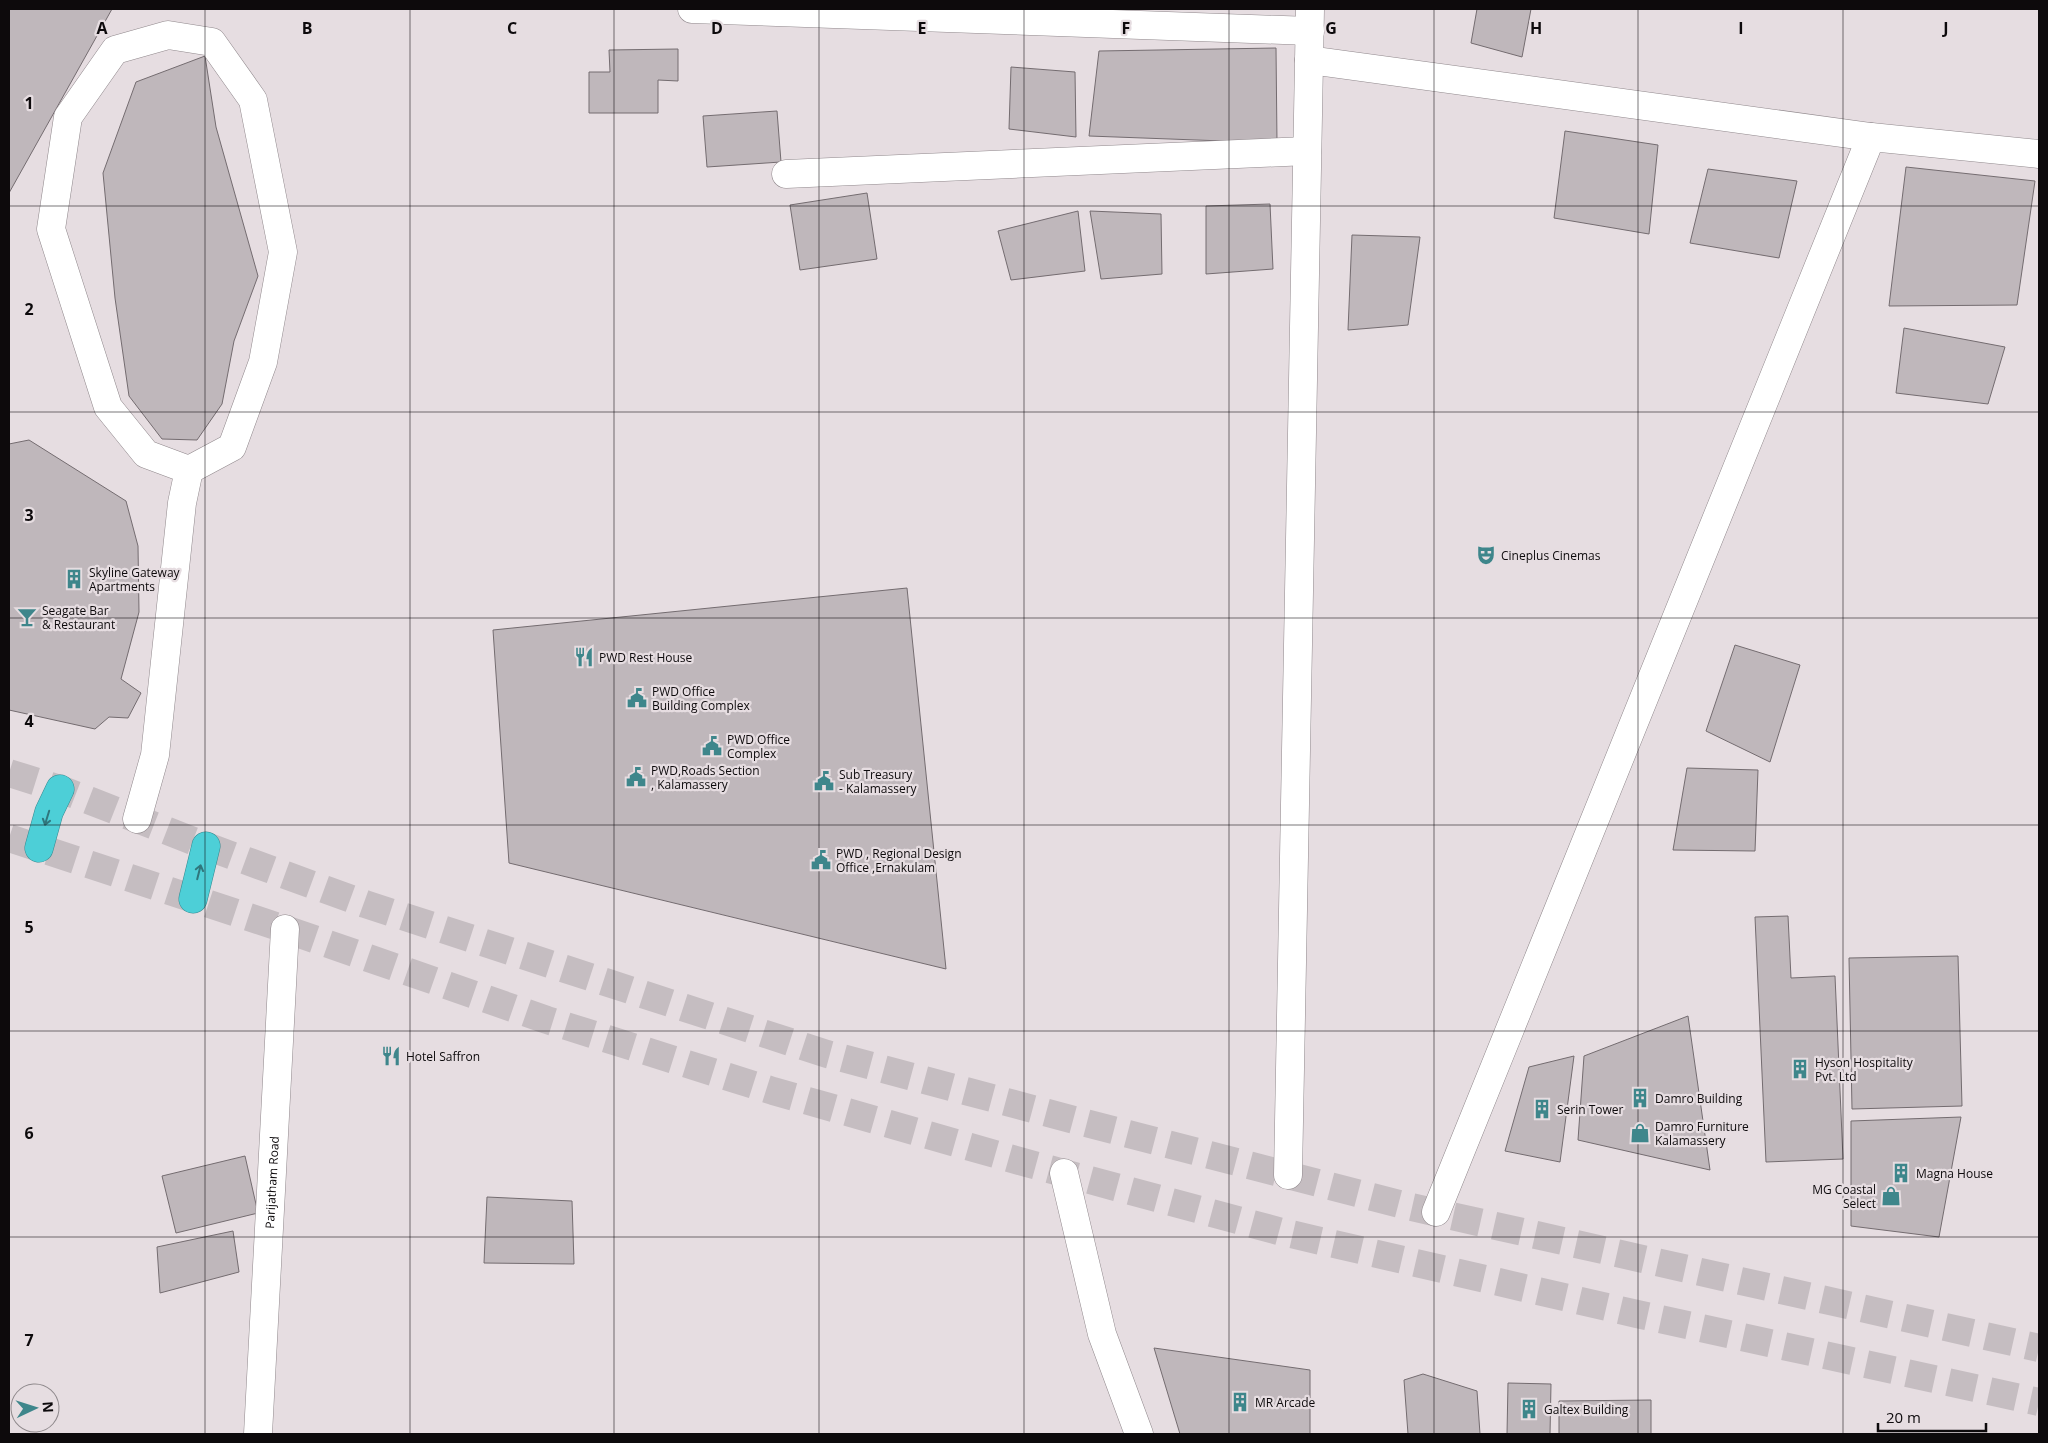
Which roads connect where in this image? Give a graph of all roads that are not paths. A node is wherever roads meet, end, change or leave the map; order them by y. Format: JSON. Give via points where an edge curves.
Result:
{"nodes":[{"id":1,"x":692,"y":9,"type":"edge"},
{"id":2,"x":1310,"y":20,"type":"edge"},
{"id":3,"x":1309,"y":60,"type":"junction"},
{"id":4,"x":1871,"y":137,"type":"junction"},
{"id":5,"x":1307,"y":151,"type":"junction"},
{"id":6,"x":2039,"y":154,"type":"edge"},
{"id":7,"x":786,"y":174,"type":"dead end"},
{"id":8,"x":189,"y":470,"type":"junction"},
{"id":9,"x":60,"y":788,"type":"dead end"},
{"id":10,"x":137,"y":819,"type":"dead end"},
{"id":11,"x":206,"y":846,"type":"dead end"},
{"id":12,"x":39,"y":848,"type":"dead end"},
{"id":13,"x":193,"y":899,"type":"dead end"},
{"id":14,"x":285,"y":929,"type":"dead end"},
{"id":15,"x":1064,"y":1173,"type":"dead end"},
{"id":16,"x":1288,"y":1175,"type":"dead end"},
{"id":17,"x":1436,"y":1212,"type":"dead end"},
{"id":18,"x":258,"y":1434,"type":"edge"},
{"id":19,"x":1139,"y":1434,"type":"edge"}],
"edges":[{"from":1,"to":2,"type":"street"},
{"from":2,"to":3,"type":"street"},
{"from":3,"to":4,"type":"street"},
{"from":3,"to":5,"type":"street"},
{"from":4,"to":6,"type":"street"},
{"from":4,"to":17,"type":"street"},
{"from":5,"to":7,"type":"street"},
{"from":5,"to":16,"type":"street"},
{"from":8,"to":8,"type":"street","via":[[232,447],[263,362],[283,252],[253,100],[212,42],[168,35],[115,50],[68,118],[51,229],[108,407],[146,454]]},
{"from":8,"to":10,"type":"street","via":[[182,503],[155,755]]},
{"from":9,"to":12,"type":"highway","one_way":true},
{"from":13,"to":11,"type":"highway","one_way":true},
{"from":14,"to":18,"type":"street","name":"Parijatham Road"},
{"from":15,"to":19,"type":"street","via":[[1102,1334]]}]}
